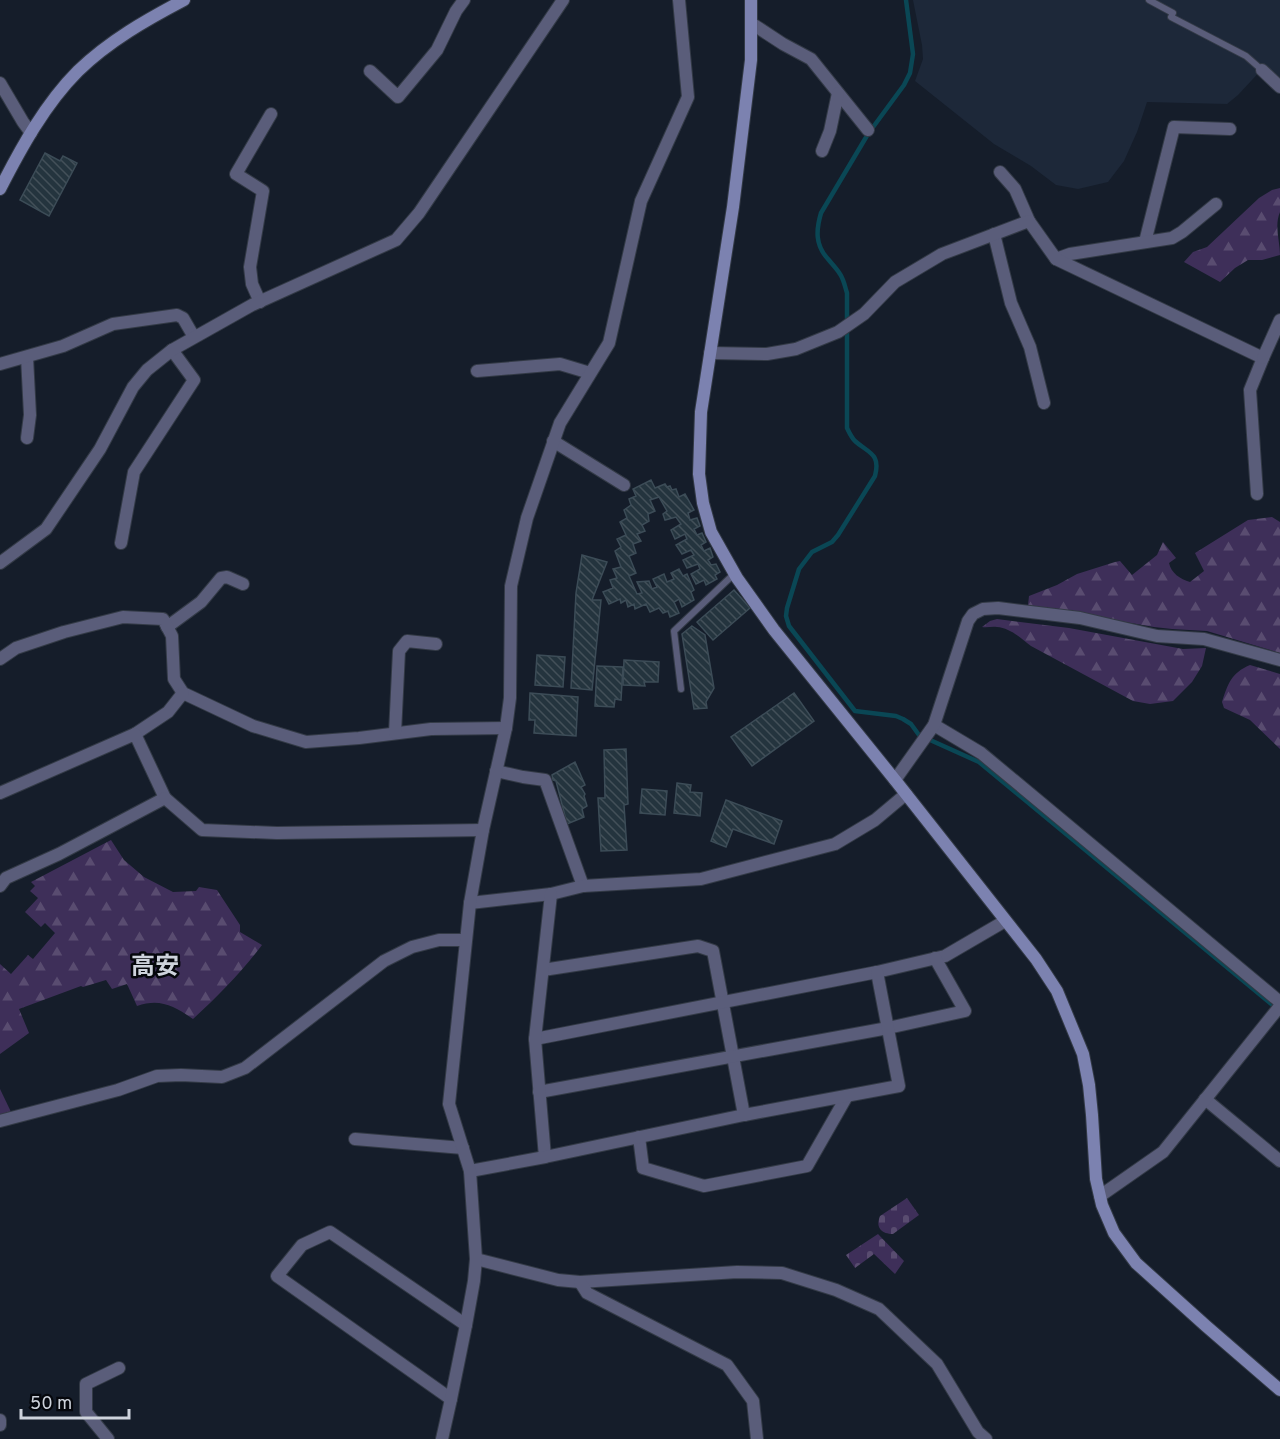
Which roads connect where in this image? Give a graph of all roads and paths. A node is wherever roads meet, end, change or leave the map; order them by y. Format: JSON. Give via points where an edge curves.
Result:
{"nodes":[{"id":1,"x":184,"y":0,"type":"edge"},
{"id":2,"x":464,"y":0,"type":"edge"},
{"id":3,"x":563,"y":0,"type":"edge"},
{"id":4,"x":679,"y":0,"type":"edge"},
{"id":5,"x":751,"y":0,"type":"edge"},
{"id":6,"x":1149,"y":0,"type":"edge"},
{"id":7,"x":751,"y":23,"type":"junction"},
{"id":8,"x":1262,"y":70,"type":"joint"},
{"id":9,"x":370,"y":71,"type":"dead end"},
{"id":10,"x":0,"y":83,"type":"edge"},
{"id":11,"x":1280,"y":87,"type":"edge"},
{"id":12,"x":838,"y":93,"type":"junction"},
{"id":13,"x":271,"y":114,"type":"dead end"},
{"id":14,"x":1230,"y":129,"type":"dead end"},
{"id":15,"x":868,"y":130,"type":"dead end"},
{"id":16,"x":31,"y":134,"type":"junction"},
{"id":17,"x":822,"y":151,"type":"dead end"},
{"id":18,"x":1000,"y":172,"type":"dead end"},
{"id":19,"x":0,"y":189,"type":"edge"},
{"id":20,"x":1216,"y":204,"type":"dead end"},
{"id":21,"x":1029,"y":221,"type":"junction"},
{"id":22,"x":994,"y":234,"type":"junction"},
{"id":23,"x":1144,"y":242,"type":"junction"},
{"id":24,"x":1056,"y":259,"type":"junction"},
{"id":25,"x":260,"y":302,"type":"junction"},
{"id":26,"x":1280,"y":320,"type":"edge"},
{"id":27,"x":194,"y":337,"type":"junction"},
{"id":28,"x":172,"y":350,"type":"junction"},
{"id":29,"x":710,"y":353,"type":"junction"},
{"id":30,"x":27,"y":357,"type":"junction"},
{"id":31,"x":1263,"y":358,"type":"junction"},
{"id":32,"x":0,"y":364,"type":"edge"},
{"id":33,"x":477,"y":371,"type":"dead end"},
{"id":34,"x":590,"y":373,"type":"junction"},
{"id":35,"x":1044,"y":403,"type":"dead end"},
{"id":36,"x":27,"y":438,"type":"dead end"},
{"id":37,"x":553,"y":441,"type":"junction"},
{"id":38,"x":624,"y":485,"type":"dead end"},
{"id":39,"x":1257,"y":494,"type":"dead end"},
{"id":40,"x":121,"y":543,"type":"dead end"},
{"id":41,"x":0,"y":563,"type":"edge"},
{"id":42,"x":734,"y":574,"type":"junction"},
{"id":43,"x":243,"y":585,"type":"dead end"},
{"id":44,"x":167,"y":627,"type":"junction"},
{"id":45,"x":436,"y":644,"type":"dead end"},
{"id":46,"x":0,"y":659,"type":"edge"},
{"id":47,"x":1280,"y":660,"type":"edge"},
{"id":48,"x":681,"y":689,"type":"dead end"},
{"id":49,"x":183,"y":693,"type":"junction"},
{"id":50,"x":934,"y":725,"type":"junction"},
{"id":51,"x":506,"y":728,"type":"junction"},
{"id":52,"x":395,"y":733,"type":"junction"},
{"id":53,"x":135,"y":734,"type":"junction"},
{"id":54,"x":496,"y":771,"type":"junction"},
{"id":55,"x":895,"y":780,"type":"junction"},
{"id":56,"x":0,"y":793,"type":"edge"},
{"id":57,"x":906,"y":794,"type":"junction"},
{"id":58,"x":165,"y":798,"type":"junction"},
{"id":59,"x":483,"y":830,"type":"junction"},
{"id":60,"x":0,"y":886,"type":"edge"},
{"id":61,"x":582,"y":886,"type":"junction"},
{"id":62,"x":551,"y":894,"type":"junction"},
{"id":63,"x":471,"y":903,"type":"junction"},
{"id":64,"x":1005,"y":921,"type":"junction"},
{"id":65,"x":465,"y":940,"type":"junction"},
{"id":66,"x":935,"y":958,"type":"junction"},
{"id":67,"x":543,"y":970,"type":"junction"},
{"id":68,"x":877,"y":972,"type":"junction"},
{"id":69,"x":722,"y":1002,"type":"junction"},
{"id":70,"x":1280,"y":1004,"type":"edge"},
{"id":71,"x":888,"y":1028,"type":"junction"},
{"id":72,"x":534,"y":1039,"type":"junction"},
{"id":73,"x":733,"y":1056,"type":"junction"},
{"id":74,"x":539,"y":1092,"type":"junction"},
{"id":75,"x":847,"y":1096,"type":"junction"},
{"id":76,"x":1205,"y":1099,"type":"junction"},
{"id":77,"x":744,"y":1115,"type":"junction"},
{"id":78,"x":0,"y":1122,"type":"edge"},
{"id":79,"x":639,"y":1137,"type":"junction"},
{"id":80,"x":355,"y":1139,"type":"dead end"},
{"id":81,"x":463,"y":1148,"type":"junction"},
{"id":82,"x":545,"y":1157,"type":"junction"},
{"id":83,"x":1280,"y":1161,"type":"edge"},
{"id":84,"x":470,"y":1171,"type":"junction"},
{"id":85,"x":1100,"y":1196,"type":"junction"},
{"id":86,"x":476,"y":1259,"type":"junction"},
{"id":87,"x":580,"y":1282,"type":"junction"},
{"id":88,"x":466,"y":1325,"type":"junction"},
{"id":89,"x":119,"y":1368,"type":"dead end"},
{"id":90,"x":1280,"y":1390,"type":"edge"},
{"id":91,"x":451,"y":1399,"type":"junction"},
{"id":92,"x":108,"y":1439,"type":"edge"},
{"id":93,"x":441,"y":1439,"type":"edge"},
{"id":94,"x":758,"y":1439,"type":"edge"},
{"id":95,"x":986,"y":1439,"type":"edge"}],
"edges":[{"from":1,"to":16,"type":"street","via":[[131,30],[94,57],[56,96]]},
{"from":2,"to":9,"type":"street","via":[[437,50],[398,97]]},
{"from":3,"to":25,"type":"street","via":[[419,213],[396,240]]},
{"from":4,"to":34,"type":"street","via":[[688,97],[641,201],[609,343]]},
{"from":5,"to":7,"type":"street"},
{"from":6,"to":8,"type":"lane","via":[[1173,13],[1171,17],[1246,56]]},
{"from":7,"to":12,"type":"street","via":[[811,58]]},
{"from":7,"to":29,"type":"street","via":[[751,60],[733,207]]},
{"from":8,"to":11,"type":"street"},
{"from":10,"to":16,"type":"street"},
{"from":12,"to":15,"type":"street"},
{"from":12,"to":17,"type":"street"},
{"from":13,"to":25,"type":"street","via":[[236,174],[263,191],[250,267]]},
{"from":14,"to":23,"type":"street","via":[[1174,127]]},
{"from":16,"to":19,"type":"street"},
{"from":18,"to":21,"type":"street","via":[[1015,189]]},
{"from":20,"to":23,"type":"street","via":[[1172,238]]},
{"from":21,"to":22,"type":"street"},
{"from":21,"to":24,"type":"street"},
{"from":22,"to":29,"type":"street","via":[[942,254],[895,282],[864,314],[838,332],[796,349],[767,354]]},
{"from":22,"to":35,"type":"street","via":[[1011,303],[1030,346]]},
{"from":23,"to":24,"type":"street"},
{"from":24,"to":31,"type":"street"},
{"from":25,"to":27,"type":"street"},
{"from":26,"to":31,"type":"street"},
{"from":27,"to":28,"type":"street"},
{"from":27,"to":30,"type":"street","via":[[177,315],[113,324]]},
{"from":28,"to":40,"type":"street","via":[[194,380],[134,472]]},
{"from":28,"to":41,"type":"street","via":[[133,387],[100,448],[46,529]]},
{"from":29,"to":42,"type":"street","via":[[701,412],[699,474],[711,532]]},
{"from":30,"to":32,"type":"street"},
{"from":30,"to":36,"type":"street"},
{"from":31,"to":39,"type":"street","via":[[1250,390]]},
{"from":33,"to":34,"type":"street","via":[[560,364]]},
{"from":34,"to":37,"type":"street"},
{"from":37,"to":38,"type":"street"},
{"from":37,"to":51,"type":"street","via":[[527,518],[511,586]]},
{"from":42,"to":48,"type":"lane","via":[[674,631]]},
{"from":42,"to":55,"type":"street"},
{"from":43,"to":44,"type":"street","via":[[221,578],[201,602]]},
{"from":44,"to":46,"type":"street","via":[[163,619],[123,617],[16,648]]},
{"from":44,"to":49,"type":"street","via":[[172,636],[174,679]]},
{"from":45,"to":52,"type":"street","via":[[407,641],[399,651]]},
{"from":47,"to":50,"type":"street","via":[[1204,639],[1157,636],[1080,618],[982,609],[968,621]]},
{"from":49,"to":52,"type":"street","via":[[253,726],[306,742]]},
{"from":49,"to":53,"type":"street","via":[[168,712]]},
{"from":50,"to":55,"type":"street"},
{"from":50,"to":70,"type":"street","via":[[981,753]]},
{"from":51,"to":52,"type":"street"},
{"from":51,"to":54,"type":"street"},
{"from":53,"to":56,"type":"street"},
{"from":53,"to":58,"type":"street"},
{"from":54,"to":59,"type":"street"},
{"from":54,"to":61,"type":"street","via":[[545,780]]},
{"from":55,"to":57,"type":"street"},
{"from":57,"to":61,"type":"street","via":[[835,844],[700,879]]},
{"from":57,"to":64,"type":"street"},
{"from":58,"to":59,"type":"street","via":[[202,830]]},
{"from":58,"to":60,"type":"street","via":[[6,878]]},
{"from":59,"to":63,"type":"street"},
{"from":61,"to":62,"type":"street"},
{"from":62,"to":63,"type":"street"},
{"from":62,"to":67,"type":"street"},
{"from":63,"to":65,"type":"street"},
{"from":64,"to":66,"type":"street"},
{"from":64,"to":85,"type":"street","via":[[1057,991],[1083,1054]]},
{"from":65,"to":78,"type":"street","via":[[439,940],[412,947],[384,962],[245,1068],[222,1077],[157,1076]]},
{"from":65,"to":81,"type":"street","via":[[449,1104]]},
{"from":66,"to":68,"type":"street"},
{"from":66,"to":71,"type":"street","via":[[965,1011]]},
{"from":67,"to":69,"type":"street","via":[[698,946],[713,951]]},
{"from":67,"to":72,"type":"street"},
{"from":68,"to":69,"type":"street"},
{"from":68,"to":71,"type":"street"},
{"from":69,"to":72,"type":"street"},
{"from":69,"to":73,"type":"street"},
{"from":70,"to":76,"type":"street"},
{"from":71,"to":73,"type":"street"},
{"from":71,"to":75,"type":"street","via":[[899,1086]]},
{"from":72,"to":74,"type":"street"},
{"from":73,"to":74,"type":"street"},
{"from":73,"to":77,"type":"street"},
{"from":74,"to":82,"type":"street"},
{"from":75,"to":77,"type":"street"},
{"from":75,"to":79,"type":"street","via":[[807,1166],[704,1186],[643,1168]]},
{"from":76,"to":83,"type":"street"},
{"from":76,"to":85,"type":"street","via":[[1163,1152]]},
{"from":77,"to":79,"type":"street"},
{"from":79,"to":82,"type":"street"},
{"from":80,"to":81,"type":"street"},
{"from":81,"to":84,"type":"street"},
{"from":82,"to":84,"type":"street"},
{"from":84,"to":86,"type":"street"},
{"from":85,"to":90,"type":"street","via":[[1114,1233],[1136,1263]]},
{"from":86,"to":87,"type":"street"},
{"from":86,"to":88,"type":"street"},
{"from":87,"to":94,"type":"street","via":[[587,1293],[727,1365],[753,1401]]},
{"from":87,"to":95,"type":"street","via":[[782,1273],[836,1290],[879,1309],[937,1364]]},
{"from":88,"to":91,"type":"street"},
{"from":88,"to":91,"type":"street","via":[[330,1232],[302,1245],[277,1276]]},
{"from":89,"to":92,"type":"street","via":[[86,1384],[86,1412]]},
{"from":91,"to":93,"type":"street"}]}
